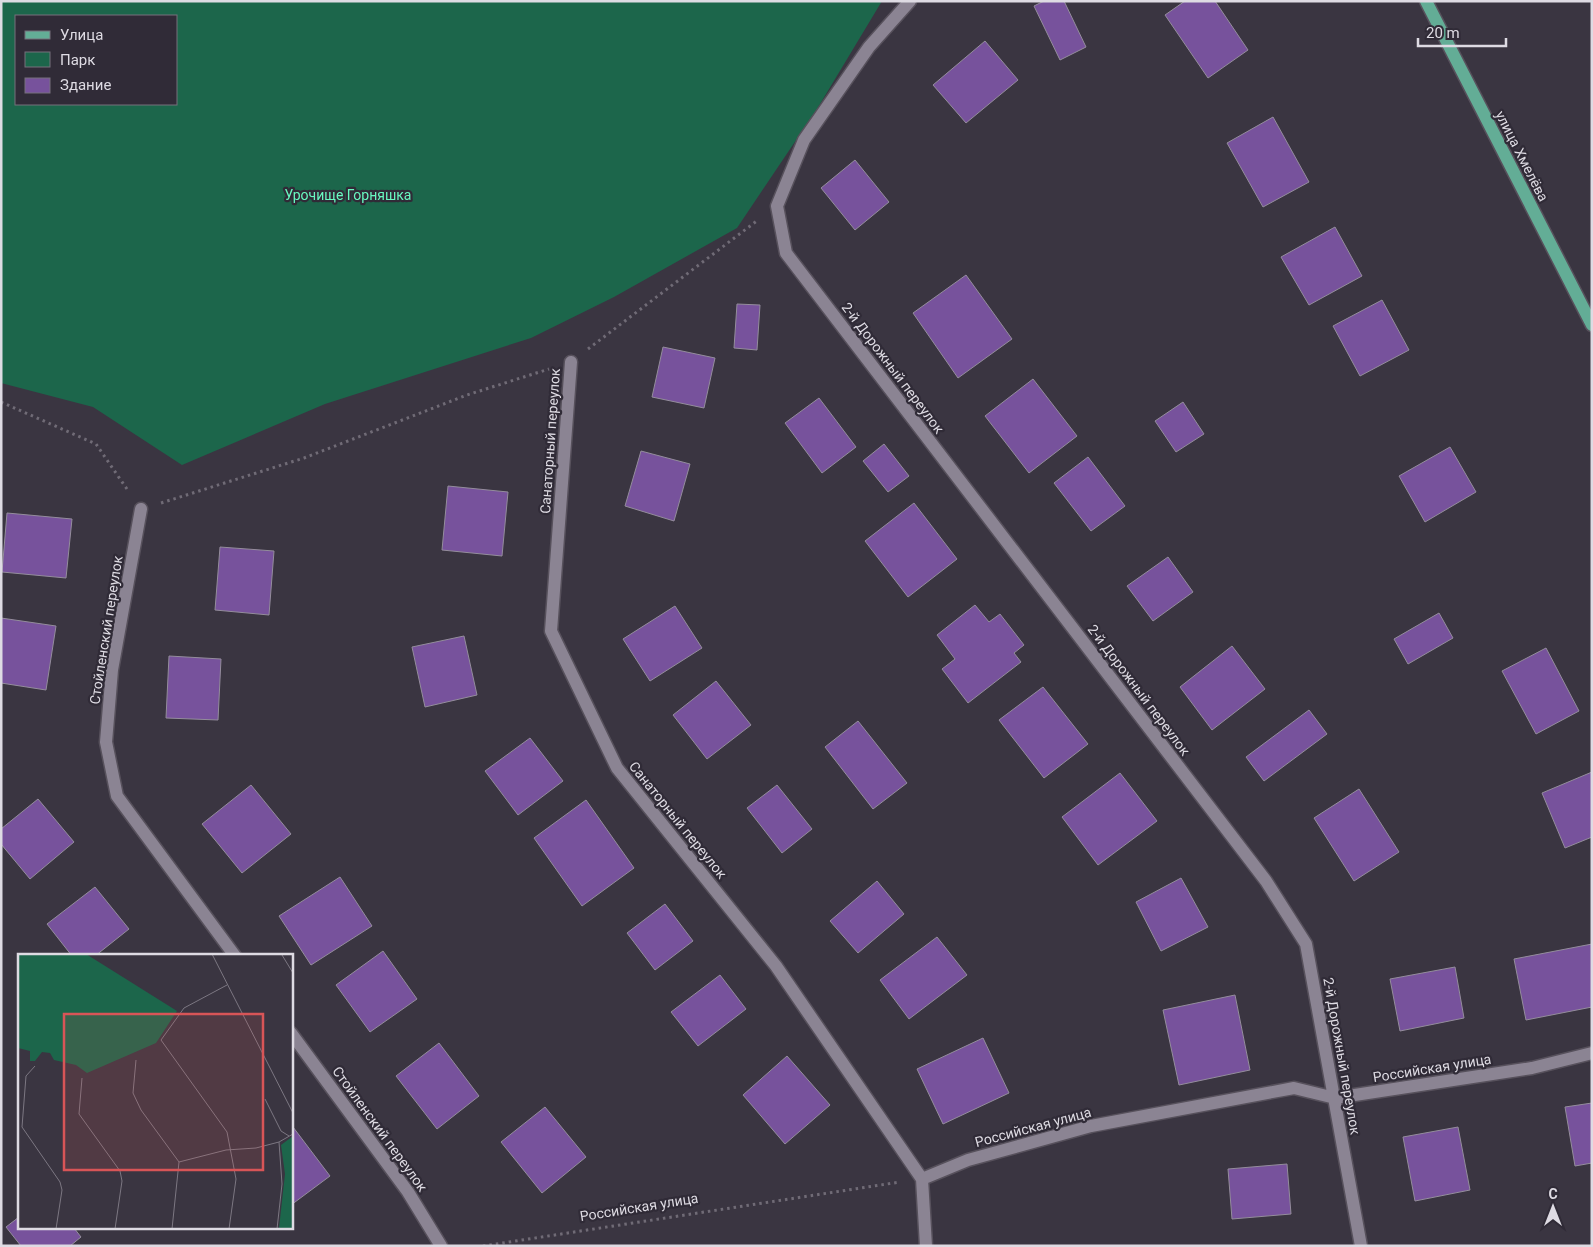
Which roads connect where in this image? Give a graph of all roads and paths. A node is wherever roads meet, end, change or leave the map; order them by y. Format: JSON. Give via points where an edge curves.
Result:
{"nodes":[{"id":1,"x":910,"y":1,"type":"edge"},
{"id":2,"x":1426,"y":1,"type":"edge"},
{"id":3,"x":777,"y":206,"type":"junction"},
{"id":4,"x":1592,"y":325,"type":"edge"},
{"id":5,"x":571,"y":362,"type":"junction"},
{"id":6,"x":1,"y":402,"type":"edge"},
{"id":7,"x":141,"y":509,"type":"junction"},
{"id":8,"x":234,"y":954,"type":"edge"},
{"id":9,"x":292,"y":1034,"type":"edge"},
{"id":10,"x":1592,"y":1053,"type":"edge"},
{"id":11,"x":1335,"y":1098,"type":"junction"},
{"id":12,"x":922,"y":1179,"type":"junction"},
{"id":13,"x":441,"y":1246,"type":"edge"},
{"id":14,"x":482,"y":1246,"type":"edge"},
{"id":15,"x":926,"y":1246,"type":"edge"},
{"id":16,"x":1361,"y":1246,"type":"edge"}],
"edges":[{"from":1,"to":3,"type":"street","via":[[869,47],[804,140]]},
{"from":2,"to":4,"type":"main road","name":"улица Хмелёва"},
{"from":3,"to":5,"type":"path"},
{"from":3,"to":11,"type":"street","name":"2-й Дорожный переулок","via":[[786,253],[1266,881],[1301,936],[1306,944]]},
{"from":5,"to":7,"type":"path","via":[[467,395],[304,458]]},
{"from":5,"to":12,"type":"street","name":"Санаторный переулок","via":[[551,631],[617,768],[776,966]]},
{"from":6,"to":7,"type":"path","via":[[96,444]]},
{"from":7,"to":8,"type":"street","name":"Стойленский переулок","via":[[112,670],[106,742],[115,787],[117,796]]},
{"from":9,"to":13,"type":"street","name":"Стойленский переулок","via":[[408,1192]]},
{"from":10,"to":11,"type":"street","name":"Российская улица","via":[[1532,1068]]},
{"from":11,"to":12,"type":"street","name":"Российская улица","via":[[1294,1088],[1091,1126],[968,1160]]},
{"from":11,"to":16,"type":"street","name":"2-й Дорожный переулок"},
{"from":12,"to":14,"type":"path","name":"Российская улица"},
{"from":12,"to":15,"type":"street"}]}
